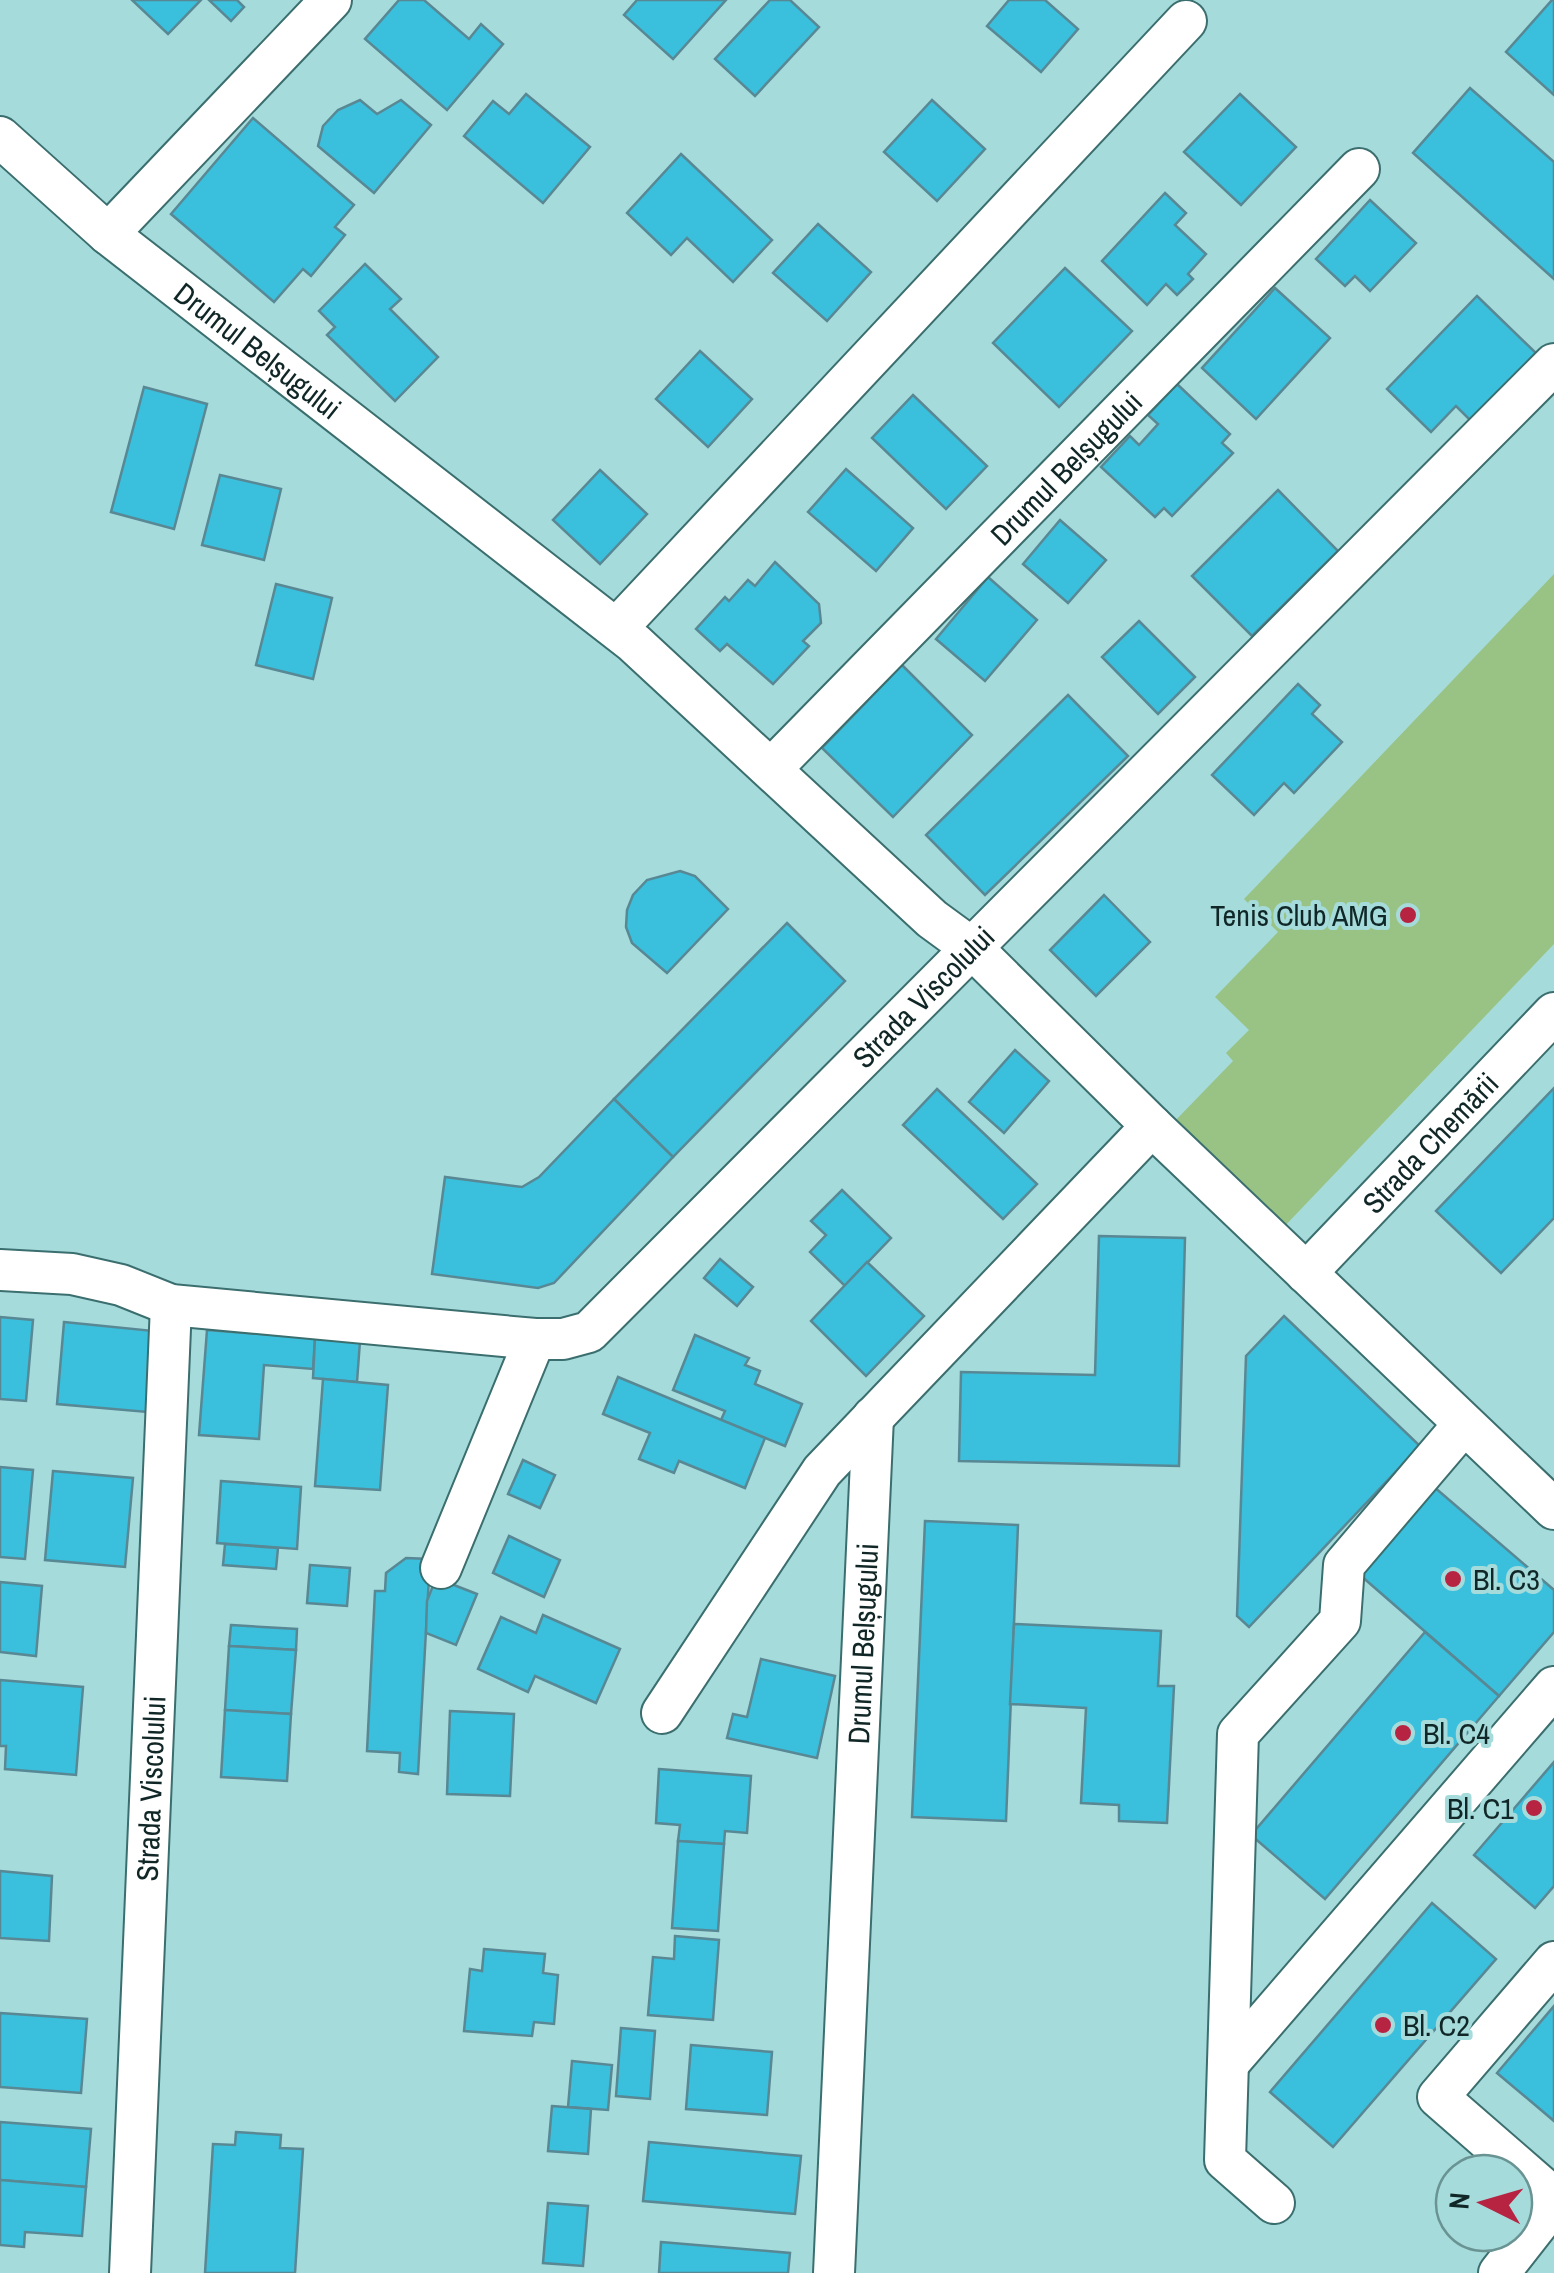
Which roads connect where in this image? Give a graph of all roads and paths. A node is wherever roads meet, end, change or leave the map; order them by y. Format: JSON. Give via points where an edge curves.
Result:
{"nodes":[{"id":1,"x":330,"y":0,"type":"edge"},
{"id":2,"x":1186,"y":21,"type":"dead end"},
{"id":3,"x":0,"y":137,"type":"edge"},
{"id":4,"x":1359,"y":169,"type":"dead end"},
{"id":5,"x":108,"y":234,"type":"junction"},
{"id":6,"x":1554,"y":364,"type":"edge"},
{"id":7,"x":616,"y":628,"type":"junction"},
{"id":8,"x":772,"y":768,"type":"junction"},
{"id":9,"x":973,"y":949,"type":"junction"},
{"id":10,"x":1554,"y":1014,"type":"edge"},
{"id":11,"x":1152,"y":1126,"type":"junction"},
{"id":12,"x":0,"y":1270,"type":"edge"},
{"id":13,"x":1306,"y":1273,"type":"junction"},
{"id":14,"x":171,"y":1305,"type":"junction"},
{"id":15,"x":535,"y":1338,"type":"junction"},
{"id":16,"x":873,"y":1417,"type":"junction"},
{"id":17,"x":1464,"y":1424,"type":"junction"},
{"id":18,"x":1554,"y":1510,"type":"edge"},
{"id":19,"x":441,"y":1568,"type":"dead end"},
{"id":20,"x":1554,"y":1686,"type":"edge"},
{"id":21,"x":662,"y":1713,"type":"dead end"},
{"id":22,"x":1554,"y":1962,"type":"edge"},
{"id":23,"x":1228,"y":2064,"type":"junction"},
{"id":24,"x":1554,"y":2200,"type":"edge"},
{"id":25,"x":1274,"y":2203,"type":"dead end"},
{"id":26,"x":130,"y":2273,"type":"edge"},
{"id":27,"x":834,"y":2273,"type":"edge"},
{"id":28,"x":1499,"y":2273,"type":"edge"}],
"edges":[{"from":1,"to":5,"type":"street"},
{"from":2,"to":7,"type":"street"},
{"from":3,"to":5,"type":"street","name":"Drumul Belșugului"},
{"from":4,"to":8,"type":"street","name":"Drumul Belșugului"},
{"from":5,"to":7,"type":"street","name":"Drumul Belșugului"},
{"from":6,"to":9,"type":"street","name":"Strada Viscolului"},
{"from":7,"to":8,"type":"street","name":"Drumul Belșugului"},
{"from":8,"to":9,"type":"street","name":"Drumul Belșugului","via":[[932,919]]},
{"from":9,"to":11,"type":"street","name":"Drumul Belșugului"},
{"from":9,"to":15,"type":"street","name":"Strada Viscolului","via":[[598,1326],[577,1337]]},
{"from":10,"to":13,"type":"street","name":"Strada Chemării"},
{"from":11,"to":13,"type":"street","name":"Drumul Belșugului"},
{"from":11,"to":16,"type":"street"},
{"from":12,"to":14,"type":"street","name":"Strada Viscolului","via":[[72,1274]]},
{"from":13,"to":17,"type":"street","name":"Drumul Belșugului"},
{"from":14,"to":15,"type":"street","name":"Strada Viscolului"},
{"from":14,"to":26,"type":"street","name":"Strada Viscolului"},
{"from":15,"to":19,"type":"street"},
{"from":16,"to":21,"type":"street","via":[[822,1471]]},
{"from":16,"to":27,"type":"street","name":"Drumul Belșugului"},
{"from":17,"to":18,"type":"street","name":"Drumul Belșugului"},
{"from":17,"to":23,"type":"street","via":[[1344,1565],[1340,1620],[1238,1734]]},
{"from":20,"to":23,"type":"street"},
{"from":22,"to":24,"type":"street","via":[[1438,2097]]},
{"from":23,"to":25,"type":"street","via":[[1225,2160]]},
{"from":24,"to":28,"type":"street"}]}
